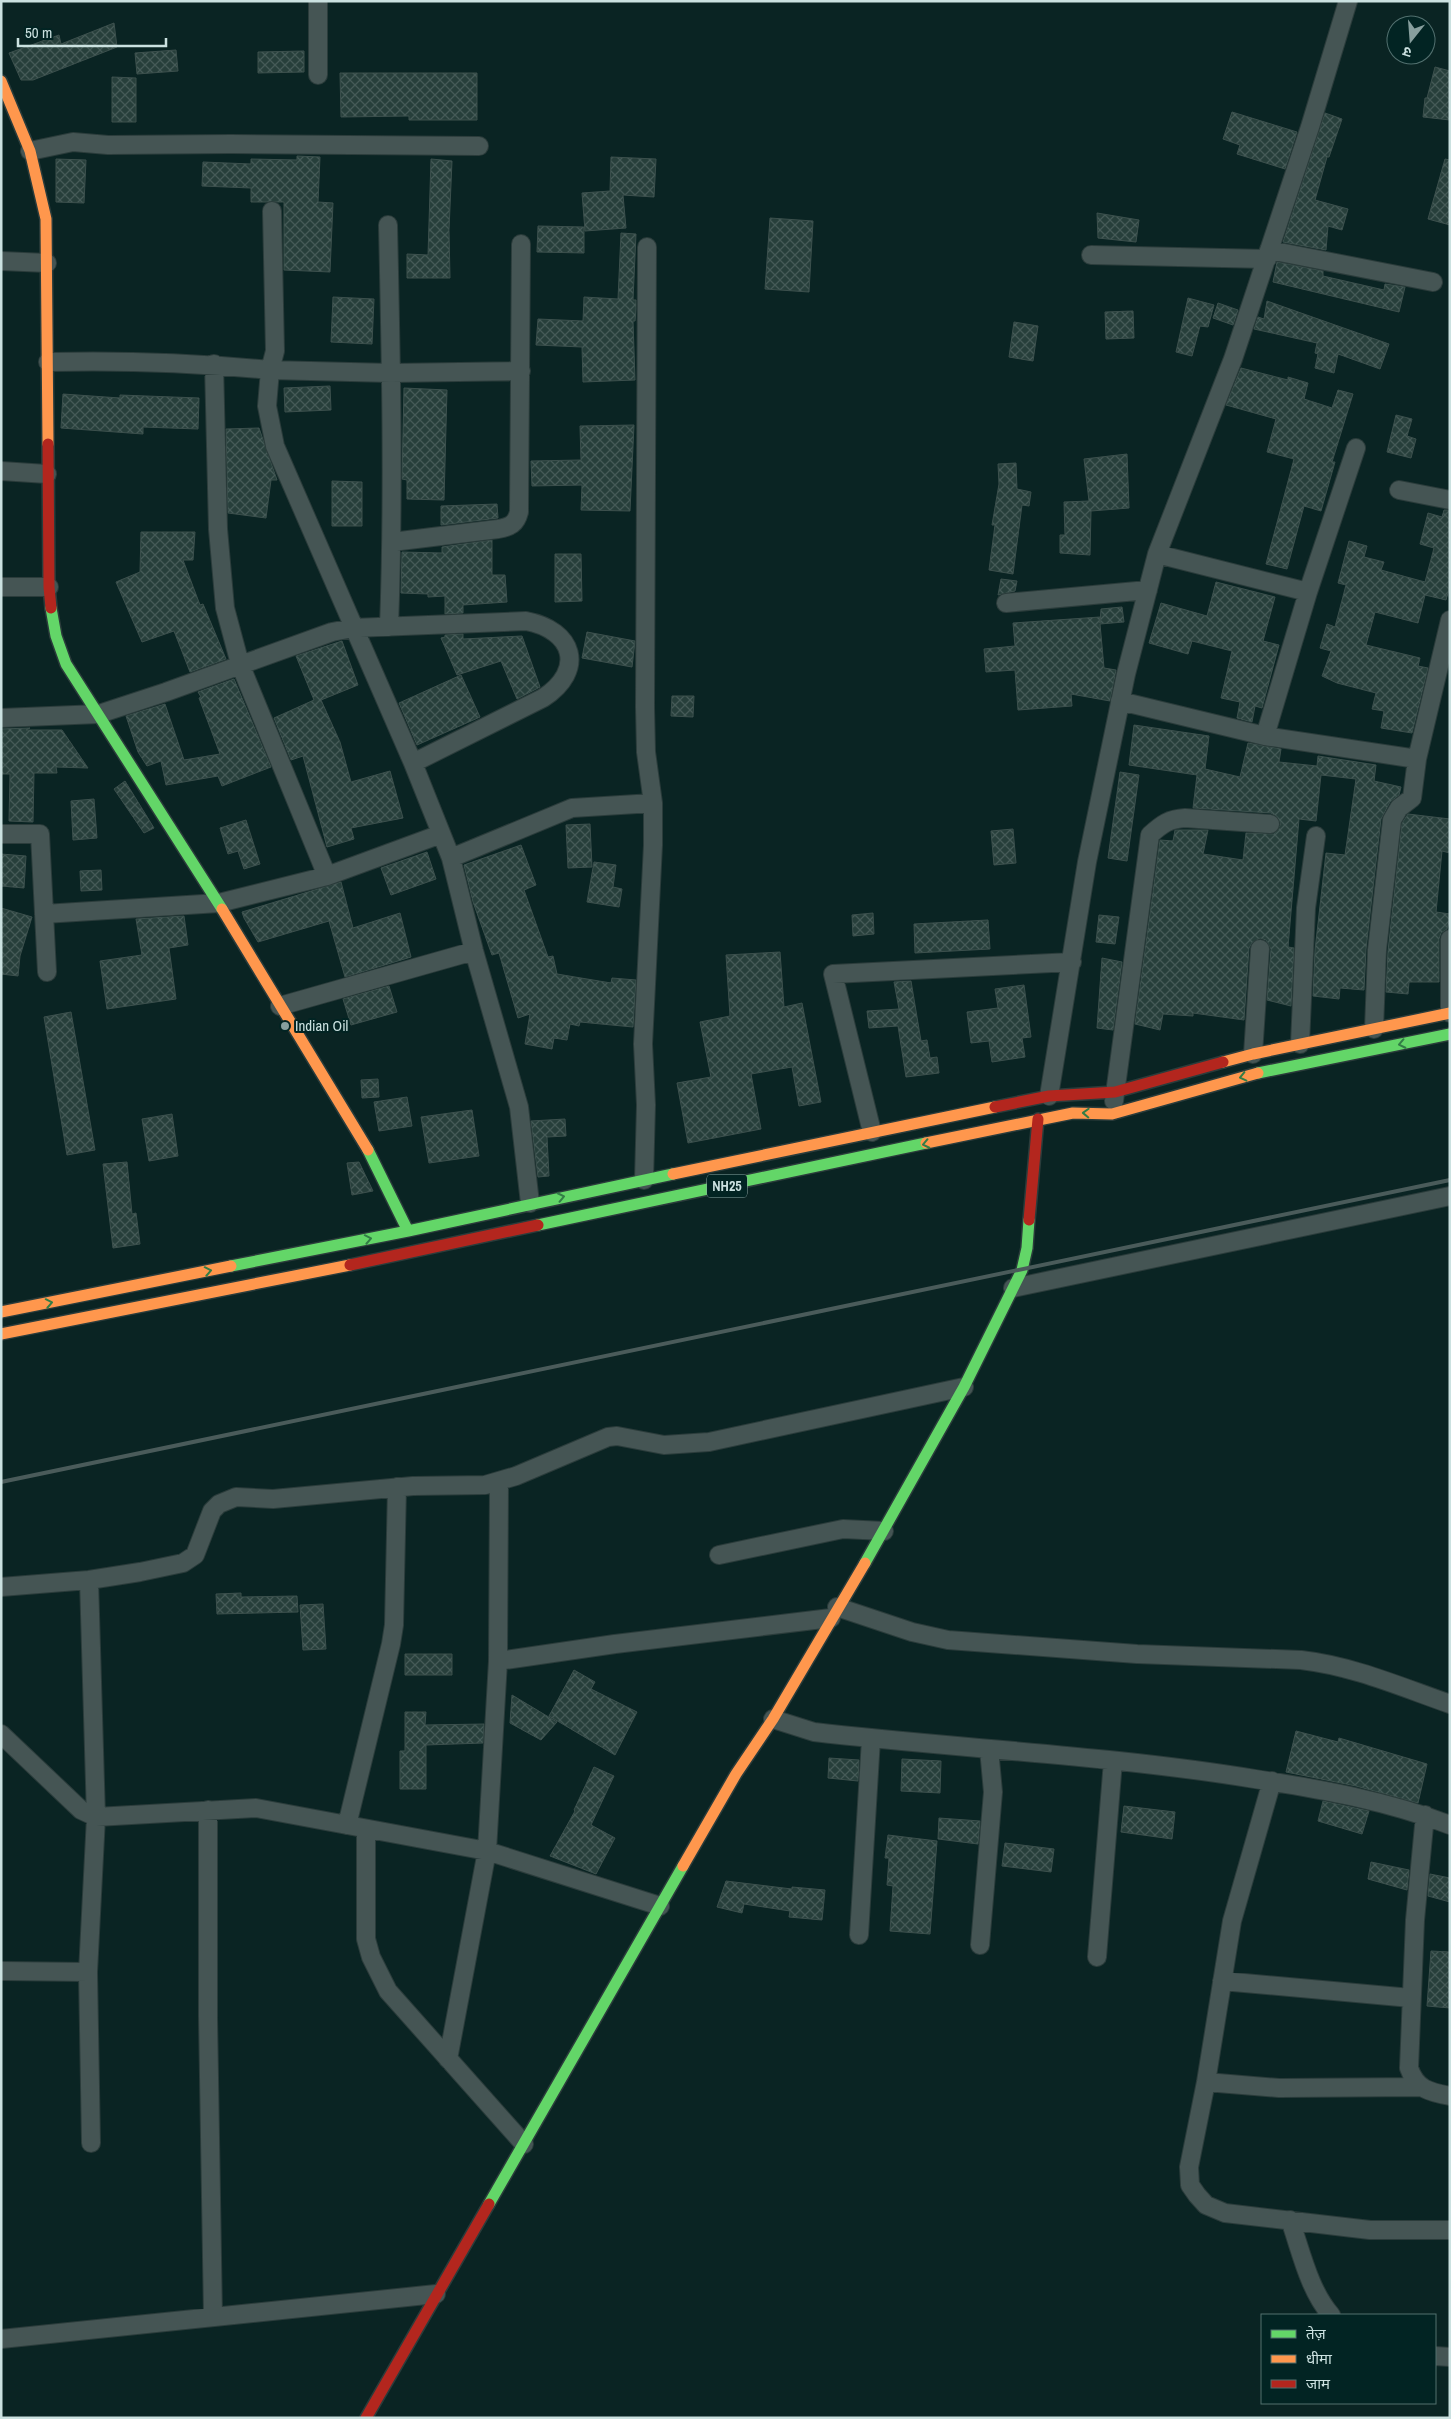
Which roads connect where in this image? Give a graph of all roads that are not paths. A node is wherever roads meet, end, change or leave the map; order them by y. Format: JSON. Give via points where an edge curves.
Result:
{"nodes":[{"id":1,"x":318,"y":1,"type":"edge"},
{"id":2,"x":1348,"y":1,"type":"edge"},
{"id":3,"x":318,"y":75,"type":"dead end"},
{"id":4,"x":1,"y":81,"type":"edge"},
{"id":5,"x":479,"y":146,"type":"dead end"},
{"id":6,"x":30,"y":151,"type":"junction"},
{"id":7,"x":272,"y":211,"type":"dead end"},
{"id":8,"x":388,"y":225,"type":"dead end"},
{"id":9,"x":521,"y":244,"type":"dead end"},
{"id":10,"x":647,"y":247,"type":"dead end"},
{"id":11,"x":1268,"y":254,"type":"junction"},
{"id":12,"x":1091,"y":255,"type":"dead end"},
{"id":13,"x":1,"y":261,"type":"edge"},
{"id":14,"x":47,"y":263,"type":"junction"},
{"id":15,"x":1433,"y":282,"type":"dead end"},
{"id":16,"x":48,"y":362,"type":"junction"},
{"id":17,"x":214,"y":364,"type":"junction"},
{"id":18,"x":270,"y":370,"type":"junction"},
{"id":19,"x":521,"y":371,"type":"junction"},
{"id":20,"x":391,"y":373,"type":"junction"},
{"id":21,"x":1356,"y":448,"type":"dead end"},
{"id":22,"x":1,"y":471,"type":"edge"},
{"id":23,"x":47,"y":474,"type":"junction"},
{"id":24,"x":1399,"y":490,"type":"dead end"},
{"id":25,"x":1450,"y":500,"type":"edge"},
{"id":26,"x":392,"y":542,"type":"junction"},
{"id":27,"x":1157,"y":554,"type":"junction"},
{"id":28,"x":1,"y":587,"type":"edge"},
{"id":29,"x":49,"y":587,"type":"junction"},
{"id":30,"x":1148,"y":590,"type":"junction"},
{"id":31,"x":1308,"y":592,"type":"junction"},
{"id":32,"x":1006,"y":603,"type":"dead end"},
{"id":33,"x":1450,"y":620,"type":"edge"},
{"id":34,"x":389,"y":627,"type":"junction"},
{"id":35,"x":353,"y":628,"type":"junction"},
{"id":36,"x":240,"y":664,"type":"junction"},
{"id":37,"x":1120,"y":701,"type":"junction"},
{"id":38,"x":99,"y":714,"type":"junction"},
{"id":39,"x":1,"y":718,"type":"edge"},
{"id":40,"x":1265,"y":736,"type":"junction"},
{"id":41,"x":1417,"y":759,"type":"junction"},
{"id":42,"x":413,"y":763,"type":"junction"},
{"id":43,"x":653,"y":803,"type":"junction"},
{"id":44,"x":1270,"y":824,"type":"dead end"},
{"id":45,"x":1,"y":834,"type":"edge"},
{"id":46,"x":441,"y":834,"type":"junction"},
{"id":47,"x":1316,"y":836,"type":"dead end"},
{"id":48,"x":451,"y":858,"type":"junction"},
{"id":49,"x":327,"y":876,"type":"junction"},
{"id":50,"x":219,"y":903,"type":"junction"},
{"id":51,"x":44,"y":914,"type":"junction"},
{"id":52,"x":1450,"y":939,"type":"edge"},
{"id":53,"x":1260,"y":949,"type":"dead end"},
{"id":54,"x":474,"y":951,"type":"junction"},
{"id":55,"x":1072,"y":962,"type":"junction"},
{"id":56,"x":47,"y":972,"type":"dead end"},
{"id":57,"x":280,"y":1006,"type":"junction"},
{"id":58,"x":1450,"y":1013,"type":"edge"},
{"id":59,"x":1374,"y":1029,"type":"junction"},
{"id":60,"x":1450,"y":1034,"type":"edge"},
{"id":61,"x":1300,"y":1044,"type":"junction"},
{"id":62,"x":1253,"y":1054,"type":"junction"},
{"id":63,"x":1115,"y":1092,"type":"junction"},
{"id":64,"x":1049,"y":1096,"type":"junction"},
{"id":65,"x":1112,"y":1114,"type":"junction"},
{"id":66,"x":1038,"y":1119,"type":"junction"},
{"id":67,"x":872,"y":1132,"type":"junction"},
{"id":68,"x":644,"y":1180,"type":"junction"},
{"id":69,"x":1450,"y":1196,"type":"edge"},
{"id":70,"x":530,"y":1203,"type":"junction"},
{"id":71,"x":408,"y":1231,"type":"junction"},
{"id":72,"x":1013,"y":1288,"type":"junction"},
{"id":73,"x":1,"y":1312,"type":"edge"},
{"id":74,"x":1,"y":1334,"type":"edge"},
{"id":75,"x":964,"y":1387,"type":"junction"},
{"id":76,"x":499,"y":1483,"type":"junction"},
{"id":77,"x":397,"y":1487,"type":"junction"},
{"id":78,"x":884,"y":1531,"type":"junction"},
{"id":79,"x":719,"y":1555,"type":"dead end"},
{"id":80,"x":89,"y":1580,"type":"junction"},
{"id":81,"x":1,"y":1587,"type":"edge"},
{"id":82,"x":834,"y":1612,"type":"junction"},
{"id":83,"x":498,"y":1661,"type":"junction"},
{"id":84,"x":1450,"y":1704,"type":"edge"},
{"id":85,"x":772,"y":1719,"type":"junction"},
{"id":86,"x":1,"y":1734,"type":"edge"},
{"id":87,"x":871,"y":1738,"type":"junction"},
{"id":88,"x":989,"y":1749,"type":"junction"},
{"id":89,"x":1113,"y":1760,"type":"junction"},
{"id":90,"x":1272,"y":1782,"type":"junction"},
{"id":91,"x":208,"y":1810,"type":"junction"},
{"id":92,"x":1425,"y":1816,"type":"junction"},
{"id":93,"x":96,"y":1817,"type":"junction"},
{"id":94,"x":347,"y":1825,"type":"junction"},
{"id":95,"x":1450,"y":1825,"type":"edge"},
{"id":96,"x":366,"y":1829,"type":"junction"},
{"id":97,"x":487,"y":1851,"type":"junction"},
{"id":98,"x":660,"y":1906,"type":"junction"},
{"id":99,"x":859,"y":1935,"type":"dead end"},
{"id":100,"x":980,"y":1945,"type":"dead end"},
{"id":101,"x":1098,"y":1957,"type":"dead end"},
{"id":102,"x":1,"y":1971,"type":"edge"},
{"id":103,"x":88,"y":1972,"type":"junction"},
{"id":104,"x":1222,"y":1981,"type":"junction"},
{"id":105,"x":1411,"y":1998,"type":"junction"},
{"id":106,"x":448,"y":2059,"type":"junction"},
{"id":107,"x":1206,"y":2082,"type":"junction"},
{"id":108,"x":1422,"y":2087,"type":"junction"},
{"id":109,"x":1450,"y":2096,"type":"edge"},
{"id":110,"x":91,"y":2143,"type":"dead end"},
{"id":111,"x":524,"y":2144,"type":"junction"},
{"id":112,"x":1290,"y":2220,"type":"junction"},
{"id":113,"x":1450,"y":2230,"type":"edge"},
{"id":114,"x":436,"y":2294,"type":"junction"},
{"id":115,"x":1330,"y":2314,"type":"edge"},
{"id":116,"x":213,"y":2317,"type":"junction"},
{"id":117,"x":1,"y":2339,"type":"edge"},
{"id":118,"x":1436,"y":2356,"type":"edge"},
{"id":119,"x":1450,"y":2357,"type":"edge"},
{"id":120,"x":366,"y":2418,"type":"edge"}],
"edges":[{"from":1,"to":3,"type":"street"},
{"from":2,"to":11,"type":"street"},
{"from":4,"to":6,"type":"main road"},
{"from":5,"to":6,"type":"street","via":[[108,145],[73,142]]},
{"from":6,"to":14,"type":"main road","via":[[46,219]]},
{"from":7,"to":18,"type":"street","via":[[275,351]]},
{"from":8,"to":20,"type":"street"},
{"from":9,"to":19,"type":"street"},
{"from":10,"to":43,"type":"street","via":[[645,707],[646,752]]},
{"from":11,"to":12,"type":"street"},
{"from":11,"to":15,"type":"street"},
{"from":11,"to":27,"type":"street","via":[[1233,359]]},
{"from":13,"to":14,"type":"street"},
{"from":14,"to":16,"type":"main road"},
{"from":16,"to":17,"type":"street","via":[[114,360]]},
{"from":16,"to":23,"type":"main road"},
{"from":17,"to":18,"type":"street"},
{"from":17,"to":36,"type":"street","via":[[218,529],[225,608]]},
{"from":18,"to":20,"type":"street"},
{"from":18,"to":35,"type":"street","via":[[267,406],[276,446]]},
{"from":19,"to":20,"type":"street"},
{"from":19,"to":26,"type":"street","via":[[520,512],[516,522],[498,530]]},
{"from":20,"to":26,"type":"street"},
{"from":21,"to":31,"type":"street"},
{"from":22,"to":23,"type":"street"},
{"from":23,"to":29,"type":"main road"},
{"from":24,"to":25,"type":"street"},
{"from":26,"to":34,"type":"street"},
{"from":27,"to":30,"type":"street"},
{"from":27,"to":31,"type":"street"},
{"from":28,"to":29,"type":"street"},
{"from":29,"to":38,"type":"main road","via":[[51,621],[57,643],[66,664]]},
{"from":30,"to":32,"type":"street"},
{"from":30,"to":37,"type":"street"},
{"from":31,"to":40,"type":"street"},
{"from":33,"to":41,"type":"street"},
{"from":34,"to":35,"type":"street"},
{"from":34,"to":42,"type":"street","via":[[526,621],[551,628],[566,645],[569,658],[564,681],[550,694]]},
{"from":35,"to":36,"type":"street","via":[[332,632]]},
{"from":35,"to":42,"type":"street"},
{"from":36,"to":38,"type":"street"},
{"from":36,"to":49,"type":"street"},
{"from":37,"to":40,"type":"street"},
{"from":37,"to":55,"type":"street","via":[[1087,862]]},
{"from":38,"to":39,"type":"street"},
{"from":38,"to":50,"type":"main road"},
{"from":40,"to":41,"type":"street"},
{"from":41,"to":59,"type":"street","via":[[1412,798],[1392,820],[1376,950]]},
{"from":42,"to":46,"type":"street"},
{"from":43,"to":48,"type":"street","via":[[572,808]]},
{"from":43,"to":68,"type":"street","via":[[643,1044],[646,1105]]},
{"from":44,"to":63,"type":"street","via":[[1172,819],[1150,835]]},
{"from":45,"to":51,"type":"street","via":[[40,834]]},
{"from":46,"to":48,"type":"street"},
{"from":46,"to":49,"type":"street"},
{"from":47,"to":61,"type":"street","via":[[1306,908]]},
{"from":48,"to":54,"type":"street"},
{"from":49,"to":50,"type":"street"},
{"from":50,"to":51,"type":"street"},
{"from":50,"to":57,"type":"main road"},
{"from":51,"to":56,"type":"street"},
{"from":52,"to":58,"type":"street"},
{"from":53,"to":62,"type":"street"},
{"from":54,"to":57,"type":"street"},
{"from":54,"to":70,"type":"street","via":[[518,1106]]},
{"from":55,"to":64,"type":"street"},
{"from":55,"to":67,"type":"street","via":[[833,974]]},
{"from":57,"to":71,"type":"main road","via":[[372,1157]]},
{"from":58,"to":59,"type":"main road","number":"NH25"},
{"from":59,"to":61,"type":"main road","number":"NH25"},
{"from":60,"to":65,"type":"main road","number":"NH25","one_way":true,"via":[[1240,1077]]},
{"from":61,"to":62,"type":"main road","number":"NH25"},
{"from":62,"to":63,"type":"main road","number":"NH25"},
{"from":63,"to":64,"type":"main road","number":"NH25"},
{"from":63,"to":65,"type":"street"},
{"from":64,"to":67,"type":"main road","number":"NH25"},
{"from":65,"to":66,"type":"main road","number":"NH25","one_way":true,"via":[[1074,1113]]},
{"from":66,"to":72,"type":"main road","via":[[1027,1248],[1022,1270]]},
{"from":66,"to":74,"type":"main road","number":"NH25","one_way":true,"via":[[418,1251]]},
{"from":67,"to":68,"type":"main road","number":"NH25"},
{"from":70,"to":68,"type":"main road","number":"NH25","one_way":true},
{"from":69,"to":72,"type":"street"},
{"from":70,"to":71,"type":"main road","number":"NH25"},
{"from":73,"to":71,"type":"main road","number":"NH25","one_way":true},
{"from":72,"to":75,"type":"main road"},
{"from":75,"to":76,"type":"street","via":[[709,1442],[664,1445],[608,1437]]},
{"from":75,"to":78,"type":"main road"},
{"from":76,"to":77,"type":"street"},
{"from":76,"to":83,"type":"street"},
{"from":77,"to":80,"type":"street","via":[[228,1499],[212,1511],[191,1559]]},
{"from":77,"to":94,"type":"street","via":[[391,1644]]},
{"from":78,"to":79,"type":"street","via":[[843,1530]]},
{"from":78,"to":82,"type":"main road"},
{"from":80,"to":81,"type":"street"},
{"from":80,"to":93,"type":"street"},
{"from":82,"to":83,"type":"street"},
{"from":82,"to":84,"type":"street","via":[[948,1640],[1137,1654],[1325,1662]]},
{"from":82,"to":85,"type":"main road"},
{"from":83,"to":97,"type":"street"},
{"from":85,"to":87,"type":"street","via":[[814,1732]]},
{"from":85,"to":98,"type":"main road","via":[[736,1774]]},
{"from":86,"to":93,"type":"street","via":[[81,1810]]},
{"from":87,"to":88,"type":"street"},
{"from":87,"to":99,"type":"street"},
{"from":88,"to":89,"type":"street"},
{"from":88,"to":100,"type":"street","via":[[994,1792]]},
{"from":89,"to":90,"type":"street"},
{"from":89,"to":101,"type":"street"},
{"from":90,"to":92,"type":"street","via":[[1319,1789]]},
{"from":90,"to":104,"type":"street","via":[[1232,1921]]},
{"from":91,"to":93,"type":"street"},
{"from":91,"to":94,"type":"street","via":[[256,1808]]},
{"from":91,"to":116,"type":"street"},
{"from":92,"to":95,"type":"street"},
{"from":92,"to":105,"type":"street"},
{"from":93,"to":103,"type":"street"},
{"from":94,"to":96,"type":"street"},
{"from":96,"to":97,"type":"street"},
{"from":96,"to":106,"type":"street","via":[[366,1939],[371,1957],[388,1991]]},
{"from":97,"to":98,"type":"street"},
{"from":97,"to":106,"type":"street"},
{"from":98,"to":111,"type":"main road"},
{"from":102,"to":103,"type":"street"},
{"from":103,"to":110,"type":"street"},
{"from":104,"to":105,"type":"street"},
{"from":104,"to":107,"type":"street"},
{"from":105,"to":108,"type":"street","via":[[1409,2068],[1413,2079]]},
{"from":106,"to":111,"type":"street"},
{"from":107,"to":108,"type":"street","via":[[1279,2088]]},
{"from":107,"to":112,"type":"street","via":[[1189,2167],[1190,2185],[1206,2205],[1225,2213]]},
{"from":108,"to":109,"type":"street"},
{"from":111,"to":114,"type":"main road"},
{"from":112,"to":113,"type":"street","via":[[1370,2230]]},
{"from":112,"to":115,"type":"street","via":[[1314,2288]]},
{"from":114,"to":116,"type":"street"},
{"from":114,"to":120,"type":"main road"},
{"from":116,"to":117,"type":"street"},
{"from":118,"to":119,"type":"street"}]}
